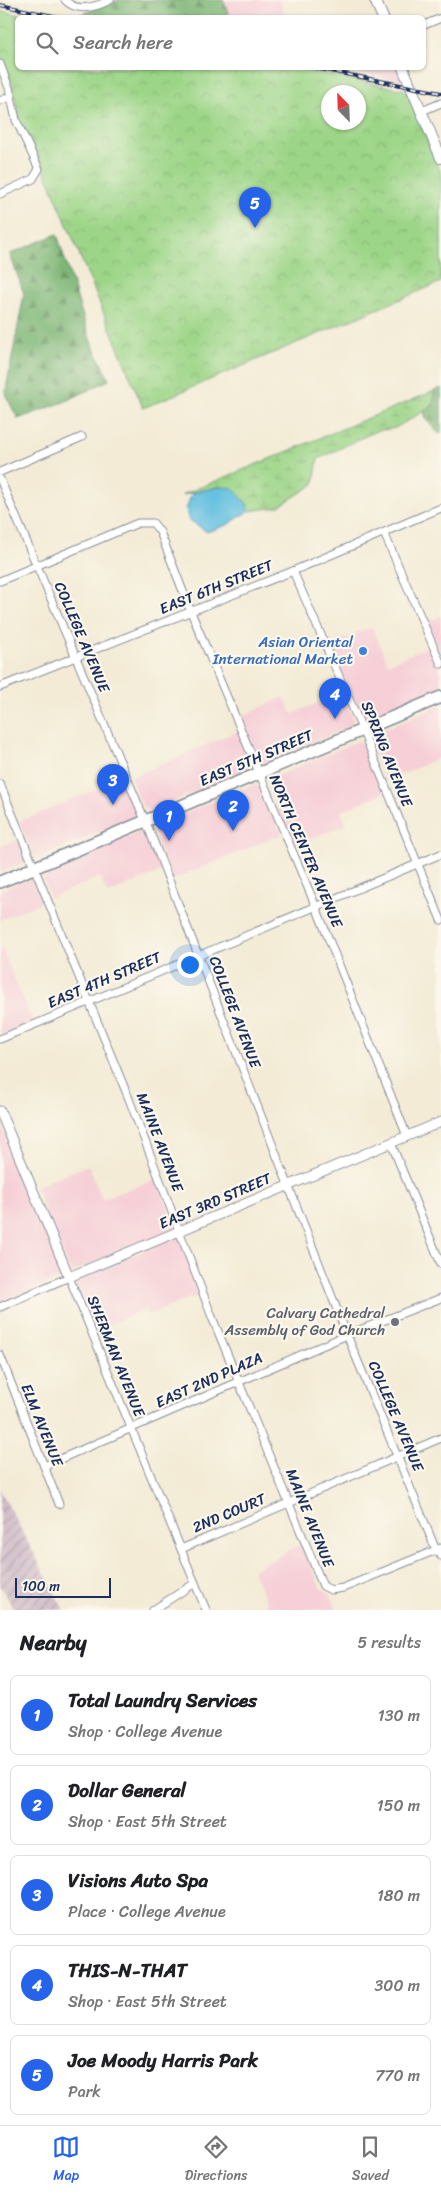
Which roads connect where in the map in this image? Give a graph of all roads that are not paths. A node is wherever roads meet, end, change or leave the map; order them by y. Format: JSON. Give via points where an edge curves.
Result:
{"nodes":[{"id":1,"x":64,"y":0,"type":"edge"},
{"id":2,"x":110,"y":0,"type":"edge"},
{"id":3,"x":375,"y":0,"type":"edge"},
{"id":4,"x":382,"y":15,"type":"edge"},
{"id":5,"x":441,"y":18,"type":"edge"},
{"id":6,"x":426,"y":24,"type":"edge"},
{"id":7,"x":0,"y":64,"type":"edge"},
{"id":8,"x":405,"y":70,"type":"edge"},
{"id":9,"x":11,"y":96,"type":"junction"},
{"id":10,"x":0,"y":101,"type":"edge"},
{"id":11,"x":441,"y":103,"type":"edge"},
{"id":12,"x":422,"y":111,"type":"junction"},
{"id":13,"x":441,"y":158,"type":"edge"},
{"id":14,"x":0,"y":194,"type":"edge"},
{"id":15,"x":82,"y":437,"type":"dead end"},
{"id":16,"x":0,"y":472,"type":"edge"},
{"id":17,"x":0,"y":479,"type":"edge"},
{"id":18,"x":441,"y":508,"type":"edge"},
{"id":19,"x":384,"y":533,"type":"junction"},
{"id":20,"x":36,"y":565,"type":"junction"},
{"id":21,"x":293,"y":571,"type":"junction"},
{"id":22,"x":0,"y":580,"type":"edge"},
{"id":23,"x":191,"y":612,"type":"junction"},
{"id":24,"x":75,"y":656,"type":"junction"},
{"id":25,"x":441,"y":664,"type":"edge"},
{"id":26,"x":0,"y":687,"type":"edge"},
{"id":27,"x":441,"y":697,"type":"edge"},
{"id":28,"x":362,"y":730,"type":"junction"},
{"id":29,"x":259,"y":774,"type":"junction"},
{"id":30,"x":0,"y":784,"type":"edge"},
{"id":31,"x":145,"y":821,"type":"junction"},
{"id":32,"x":441,"y":854,"type":"edge"},
{"id":33,"x":417,"y":864,"type":"junction"},
{"id":34,"x":34,"y":868,"type":"junction"},
{"id":35,"x":0,"y":882,"type":"edge"},
{"id":36,"x":316,"y":907,"type":"junction"},
{"id":37,"x":441,"y":920,"type":"edge"},
{"id":38,"x":198,"y":955,"type":"junction"},
{"id":39,"x":89,"y":1002,"type":"junction"},
{"id":40,"x":0,"y":1039,"type":"edge"},
{"id":41,"x":0,"y":1111,"type":"edge"},
{"id":42,"x":441,"y":1122,"type":"edge"},
{"id":43,"x":407,"y":1136,"type":"junction"},
{"id":44,"x":391,"y":1143,"type":"junction"},
{"id":45,"x":288,"y":1186,"type":"junction"},
{"id":46,"x":180,"y":1231,"type":"junction"},
{"id":47,"x":441,"y":1264,"type":"edge"},
{"id":48,"x":69,"y":1277,"type":"junction"},
{"id":49,"x":441,"y":1298,"type":"edge"},
{"id":50,"x":0,"y":1307,"type":"edge"},
{"id":51,"x":347,"y":1335,"type":"junction"},
{"id":52,"x":0,"y":1355,"type":"edge"},
{"id":53,"x":239,"y":1381,"type":"junction"},
{"id":54,"x":130,"y":1429,"type":"junction"},
{"id":55,"x":441,"y":1438,"type":"edge"},
{"id":56,"x":397,"y":1456,"type":"junction"},
{"id":57,"x":44,"y":1466,"type":"junction"},
{"id":58,"x":289,"y":1503,"type":"junction"},
{"id":59,"x":59,"y":1504,"type":"dead end"},
{"id":60,"x":180,"y":1549,"type":"junction"},
{"id":61,"x":439,"y":1551,"type":"edge"},
{"id":62,"x":195,"y":1583,"type":"junction"},
{"id":63,"x":152,"y":1610,"type":"edge"},
{"id":64,"x":206,"y":1610,"type":"edge"}],
"edges":[{"from":1,"to":2,"type":"street","via":[[86,8]]},
{"from":3,"to":4,"type":"main road"},
{"from":5,"to":6,"type":"street"},
{"from":7,"to":9,"type":"street"},
{"from":8,"to":12,"type":"main road"},
{"from":9,"to":10,"type":"street"},
{"from":9,"to":14,"type":"street","via":[[16,120],[38,163],[38,172],[33,179]]},
{"from":11,"to":12,"type":"street"},
{"from":12,"to":13,"type":"main road"},
{"from":15,"to":16,"type":"street"},
{"from":17,"to":20,"type":"street","name":"COLLEGE AVENUE"},
{"from":18,"to":19,"type":"street","name":"EAST 6TH STREET"},
{"from":19,"to":21,"type":"street","name":"EAST 6TH STREET"},
{"from":19,"to":25,"type":"street"},
{"from":20,"to":22,"type":"street"},
{"from":20,"to":23,"type":"street","name":"NORTH CENTER AVENUE","via":[[138,523],[153,523],[160,532]]},
{"from":20,"to":24,"type":"street","name":"COLLEGE AVENUE"},
{"from":21,"to":23,"type":"street","name":"EAST 6TH STREET"},
{"from":21,"to":28,"type":"street","name":"SPRING AVENUE"},
{"from":23,"to":24,"type":"street","name":"EAST 6TH STREET"},
{"from":23,"to":29,"type":"street","name":"NORTH CENTER AVENUE"},
{"from":24,"to":26,"type":"street","name":"EAST 6TH STREET"},
{"from":24,"to":31,"type":"street","name":"COLLEGE AVENUE"},
{"from":27,"to":28,"type":"main road","name":"EAST 5TH STREET"},
{"from":28,"to":29,"type":"main road","name":"EAST 5TH STREET"},
{"from":28,"to":33,"type":"street","name":"SPRING AVENUE"},
{"from":29,"to":31,"type":"main road","name":"EAST 5TH STREET"},
{"from":29,"to":36,"type":"street","name":"NORTH CENTER AVENUE"},
{"from":30,"to":34,"type":"street","name":"MAINE AVENUE"},
{"from":31,"to":34,"type":"main road","name":"EAST 5TH STREET"},
{"from":31,"to":38,"type":"street","name":"COLLEGE AVENUE"},
{"from":32,"to":33,"type":"street","name":"EAST 4TH STREET"},
{"from":33,"to":36,"type":"street","name":"EAST 4TH STREET"},
{"from":33,"to":37,"type":"street","name":"SPRING AVENUE"},
{"from":34,"to":35,"type":"main road","name":"EAST 5TH STREET"},
{"from":34,"to":39,"type":"street","name":"MAINE AVENUE"},
{"from":36,"to":38,"type":"street","name":"EAST 4TH STREET"},
{"from":36,"to":43,"type":"street","name":"NORTH CENTER AVENUE"},
{"from":38,"to":39,"type":"street","name":"EAST 4TH STREET"},
{"from":38,"to":45,"type":"street","name":"COLLEGE AVENUE"},
{"from":39,"to":40,"type":"street","name":"EAST 4TH STREET"},
{"from":39,"to":46,"type":"street","name":"MAINE AVENUE"},
{"from":41,"to":48,"type":"street","name":"SHERMAN AVENUE"},
{"from":42,"to":43,"type":"street","name":"EAST 3RD STREET"},
{"from":43,"to":44,"type":"street","name":"EAST 3RD STREET"},
{"from":44,"to":45,"type":"street","name":"EAST 3RD STREET"},
{"from":44,"to":47,"type":"street"},
{"from":45,"to":46,"type":"street","name":"EAST 3RD STREET"},
{"from":45,"to":51,"type":"street","name":"COLLEGE AVENUE"},
{"from":46,"to":48,"type":"street","name":"EAST 3RD STREET"},
{"from":46,"to":53,"type":"street","name":"MAINE AVENUE"},
{"from":48,"to":50,"type":"street","name":"EAST 3RD STREET"},
{"from":48,"to":54,"type":"street","name":"SHERMAN AVENUE"},
{"from":49,"to":51,"type":"street","name":"EAST 2ND PLAZA"},
{"from":51,"to":53,"type":"street","name":"EAST 2ND PLAZA"},
{"from":51,"to":56,"type":"street","name":"COLLEGE AVENUE"},
{"from":52,"to":57,"type":"street","name":"ELM AVENUE"},
{"from":53,"to":54,"type":"street","name":"EAST 2ND PLAZA"},
{"from":53,"to":58,"type":"street","name":"MAINE AVENUE"},
{"from":54,"to":57,"type":"street","name":"EAST 2ND PLAZA"},
{"from":54,"to":60,"type":"street","name":"SHERMAN AVENUE"},
{"from":55,"to":56,"type":"street","name":"2ND COURT"},
{"from":56,"to":58,"type":"street","name":"2ND COURT"},
{"from":56,"to":61,"type":"street","name":"COLLEGE AVENUE"},
{"from":57,"to":59,"type":"street","name":"ELM AVENUE"},
{"from":58,"to":60,"type":"street","name":"2ND COURT"},
{"from":58,"to":61,"type":"street","name":"MAINE AVENUE","via":[[323,1586],[331,1590]]},
{"from":60,"to":62,"type":"street","name":"SHERMAN AVENUE"},
{"from":62,"to":63,"type":"street"},
{"from":62,"to":64,"type":"street","name":"SHERMAN AVENUE"}]}
